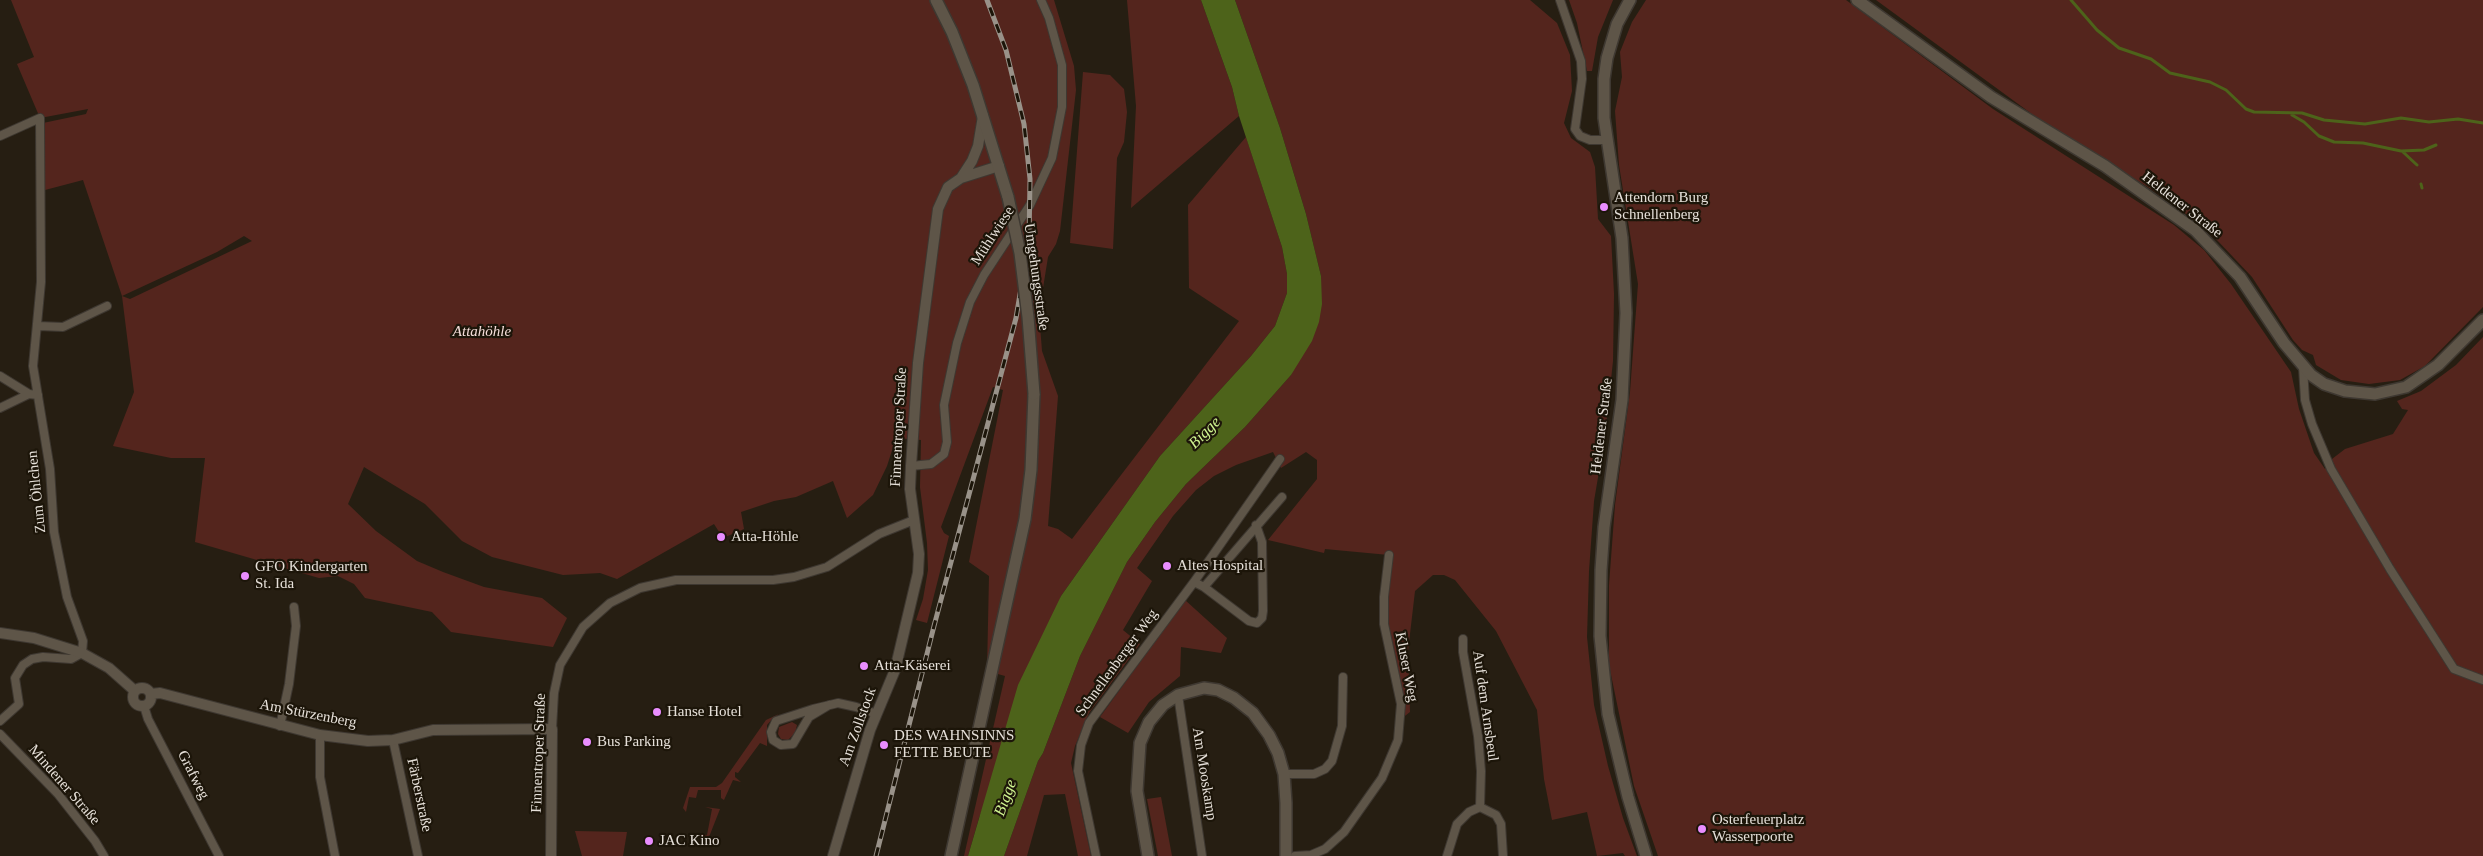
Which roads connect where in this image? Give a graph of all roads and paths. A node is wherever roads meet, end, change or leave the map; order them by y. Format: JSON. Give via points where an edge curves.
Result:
{"nodes":[{"id":1,"x":936,"y":0,"type":"edge"},
{"id":2,"x":1041,"y":0,"type":"edge"},
{"id":3,"x":1560,"y":0,"type":"edge"},
{"id":4,"x":1630,"y":0,"type":"edge"},
{"id":5,"x":1857,"y":0,"type":"edge"},
{"id":6,"x":982,"y":116,"type":"junction"},
{"id":7,"x":0,"y":136,"type":"edge"},
{"id":8,"x":1607,"y":140,"type":"junction"},
{"id":9,"x":999,"y":166,"type":"junction"},
{"id":10,"x":961,"y":178,"type":"junction"},
{"id":11,"x":106,"y":306,"type":"dead end"},
{"id":12,"x":2483,"y":320,"type":"edge"},
{"id":13,"x":38,"y":326,"type":"junction"},
{"id":14,"x":2303,"y":365,"type":"junction"},
{"id":15,"x":0,"y":376,"type":"edge"},
{"id":16,"x":29,"y":394,"type":"junction"},
{"id":17,"x":38,"y":395,"type":"junction"},
{"id":18,"x":0,"y":408,"type":"edge"},
{"id":19,"x":1280,"y":460,"type":"dead end"},
{"id":20,"x":911,"y":466,"type":"junction"},
{"id":21,"x":1282,"y":497,"type":"dead end"},
{"id":22,"x":914,"y":520,"type":"junction"},
{"id":23,"x":1256,"y":525,"type":"junction"},
{"id":24,"x":1389,"y":555,"type":"dead end"},
{"id":25,"x":1194,"y":582,"type":"junction"},
{"id":26,"x":1204,"y":586,"type":"junction"},
{"id":27,"x":294,"y":607,"type":"dead end"},
{"id":28,"x":0,"y":633,"type":"edge"},
{"id":29,"x":1463,"y":639,"type":"dead end"},
{"id":30,"x":82,"y":653,"type":"junction"},
{"id":31,"x":1343,"y":677,"type":"dead end"},
{"id":32,"x":2483,"y":680,"type":"edge"},
{"id":33,"x":135,"y":691,"type":"junction"},
{"id":34,"x":151,"y":694,"type":"junction"},
{"id":35,"x":1178,"y":695,"type":"junction"},
{"id":36,"x":829,"y":705,"type":"junction"},
{"id":37,"x":144,"y":706,"type":"junction"},
{"id":38,"x":877,"y":714,"type":"junction"},
{"id":39,"x":788,"y":715,"type":"junction"},
{"id":40,"x":0,"y":721,"type":"edge"},
{"id":41,"x":280,"y":726,"type":"junction"},
{"id":42,"x":552,"y":730,"type":"junction"},
{"id":43,"x":0,"y":734,"type":"edge"},
{"id":44,"x":320,"y":735,"type":"junction"},
{"id":45,"x":799,"y":736,"type":"junction"},
{"id":46,"x":393,"y":740,"type":"junction"},
{"id":47,"x":1284,"y":774,"type":"junction"},
{"id":48,"x":1480,"y":807,"type":"junction"},
{"id":49,"x":104,"y":856,"type":"edge"},
{"id":50,"x":219,"y":856,"type":"edge"},
{"id":51,"x":335,"y":856,"type":"edge"},
{"id":52,"x":418,"y":856,"type":"edge"},
{"id":53,"x":551,"y":856,"type":"edge"},
{"id":54,"x":833,"y":856,"type":"edge"},
{"id":55,"x":951,"y":856,"type":"edge"},
{"id":56,"x":1096,"y":856,"type":"edge"},
{"id":57,"x":1148,"y":856,"type":"edge"},
{"id":58,"x":1202,"y":856,"type":"edge"},
{"id":59,"x":1286,"y":856,"type":"edge"},
{"id":60,"x":1295,"y":856,"type":"edge"},
{"id":61,"x":1447,"y":856,"type":"edge"},
{"id":62,"x":1503,"y":856,"type":"edge"},
{"id":63,"x":1646,"y":856,"type":"edge"}],
"edges":[{"from":1,"to":6,"type":"main road","via":[[952,32]]},
{"from":2,"to":20,"type":"street","name":"Mühlwiese","via":[[1062,65],[1062,107],[1052,158],[1030,205],[970,302],[944,405],[947,442],[944,454],[931,464]]},
{"from":3,"to":8,"type":"street","via":[[1581,61],[1582,79],[1575,129],[1580,136],[1590,140]]},
{"from":4,"to":8,"type":"main road","name":"Heldener Straße","via":[[1616,24],[1607,58],[1604,97]]},
{"from":5,"to":14,"type":"main road","name":"Heldener Straße","via":[[1991,97],[2105,166],[2195,230],[2240,277],[2284,343]]},
{"from":6,"to":9,"type":"main road"},
{"from":6,"to":10,"type":"street","via":[[978,146]]},
{"from":7,"to":13,"type":"street","name":"Zum Öhlchen","via":[[40,118],[41,282]]},
{"from":8,"to":63,"type":"main road","name":"Heldener Straße","via":[[1622,238],[1626,313],[1622,400],[1601,570],[1602,678],[1615,746]]},
{"from":9,"to":10,"type":"street","name":"Finnentroper Straße"},
{"from":9,"to":55,"type":"main road","name":"Umgehungsstraße","bridge":true,"via":[[1020,253],[1034,394],[1031,470],[1025,519]]},
{"from":10,"to":20,"type":"street","name":"Finnentroper Straße","via":[[948,187],[936,221],[918,363]]},
{"from":11,"to":13,"type":"street","via":[[63,327]]},
{"from":12,"to":14,"type":"main road","name":"Heldener Straße","via":[[2438,365],[2406,387],[2374,394],[2345,392],[2324,384]]},
{"from":13,"to":17,"type":"street","name":"Zum Öhlchen","via":[[34,366]]},
{"from":14,"to":32,"type":"street","via":[[2305,400],[2331,469],[2454,669]]},
{"from":15,"to":16,"type":"street"},
{"from":16,"to":17,"type":"street"},
{"from":16,"to":18,"type":"street"},
{"from":17,"to":30,"type":"street","name":"Zum Öhlchen","via":[[51,477],[54,532],[67,597],[84,642]]},
{"from":19,"to":25,"type":"street","name":"Schnellenberger Weg"},
{"from":20,"to":22,"type":"street","name":"Finnentroper Straße"},
{"from":21,"to":23,"type":"street"},
{"from":22,"to":38,"type":"street","name":"Am Zollstock","via":[[919,554],[915,592],[895,670]]},
{"from":22,"to":42,"type":"street","name":"Finnentroper Straße","via":[[879,534],[827,567],[794,577],[676,580],[640,588],[610,603],[583,626],[560,665],[554,693]]},
{"from":23,"to":26,"type":"street"},
{"from":23,"to":26,"type":"street","via":[[1262,542],[1262,618],[1257,624],[1248,621]]},
{"from":24,"to":60,"type":"street","name":"Kluser Weg","via":[[1384,624],[1401,704],[1398,740],[1382,778],[1344,832],[1325,849],[1311,855]]},
{"from":25,"to":26,"type":"street"},
{"from":25,"to":56,"type":"street","name":"Schnellenberger Weg","via":[[1094,714],[1084,734],[1078,771]]},
{"from":27,"to":41,"type":"street","via":[[296,626]]},
{"from":28,"to":30,"type":"street","via":[[34,638]]},
{"from":29,"to":48,"type":"street","name":"Auf dem Arnsbeul","via":[[1462,652],[1478,736]]},
{"from":30,"to":33,"type":"street","via":[[109,668]]},
{"from":30,"to":40,"type":"street","via":[[64,660],[50,657],[32,659],[23,665],[15,678],[19,704]]},
{"from":31,"to":47,"type":"street","via":[[1342,726],[1332,761],[1325,770],[1314,774]]},
{"from":33,"to":34,"type":"street","via":[[145,688]]},
{"from":33,"to":37,"type":"street","via":[[134,702]]},
{"from":34,"to":37,"type":"street","via":[[150,701]]},
{"from":34,"to":41,"type":"street","name":"Am Stürzenberg","via":[[160,693]]},
{"from":35,"to":47,"type":"main road","via":[[1204,688],[1218,690],[1234,698],[1253,713],[1269,735]]},
{"from":35,"to":57,"type":"main road","via":[[1162,705],[1149,722],[1140,743],[1137,791]]},
{"from":35,"to":58,"type":"street","name":"Am Mooskamp"},
{"from":36,"to":38,"type":"street","via":[[848,705]]},
{"from":36,"to":39,"type":"street"},
{"from":36,"to":45,"type":"street","via":[[809,717]]},
{"from":37,"to":50,"type":"street","name":"Grafweg"},
{"from":38,"to":54,"type":"street","name":"Am Zollstock","via":[[865,744]]},
{"from":39,"to":45,"type":"street","via":[[802,718]]},
{"from":39,"to":45,"type":"street","via":[[773,724],[771,737],[787,746]]},
{"from":41,"to":44,"type":"street","name":"Am Stürzenberg"},
{"from":42,"to":46,"type":"street","name":"Am Stürzenberg","via":[[434,730]]},
{"from":42,"to":53,"type":"street","name":"Finnentroper Straße"},
{"from":43,"to":49,"type":"street","name":"Mindener Straße","via":[[58,794]]},
{"from":44,"to":46,"type":"street","name":"Am Stürzenberg","via":[[368,741]]},
{"from":44,"to":51,"type":"street","via":[[320,777]]},
{"from":46,"to":52,"type":"street","name":"Färberstraße"},
{"from":47,"to":59,"type":"main road"},
{"from":48,"to":61,"type":"street","via":[[1469,812],[1458,824]]},
{"from":48,"to":62,"type":"street","via":[[1496,815],[1501,824]]}]}
